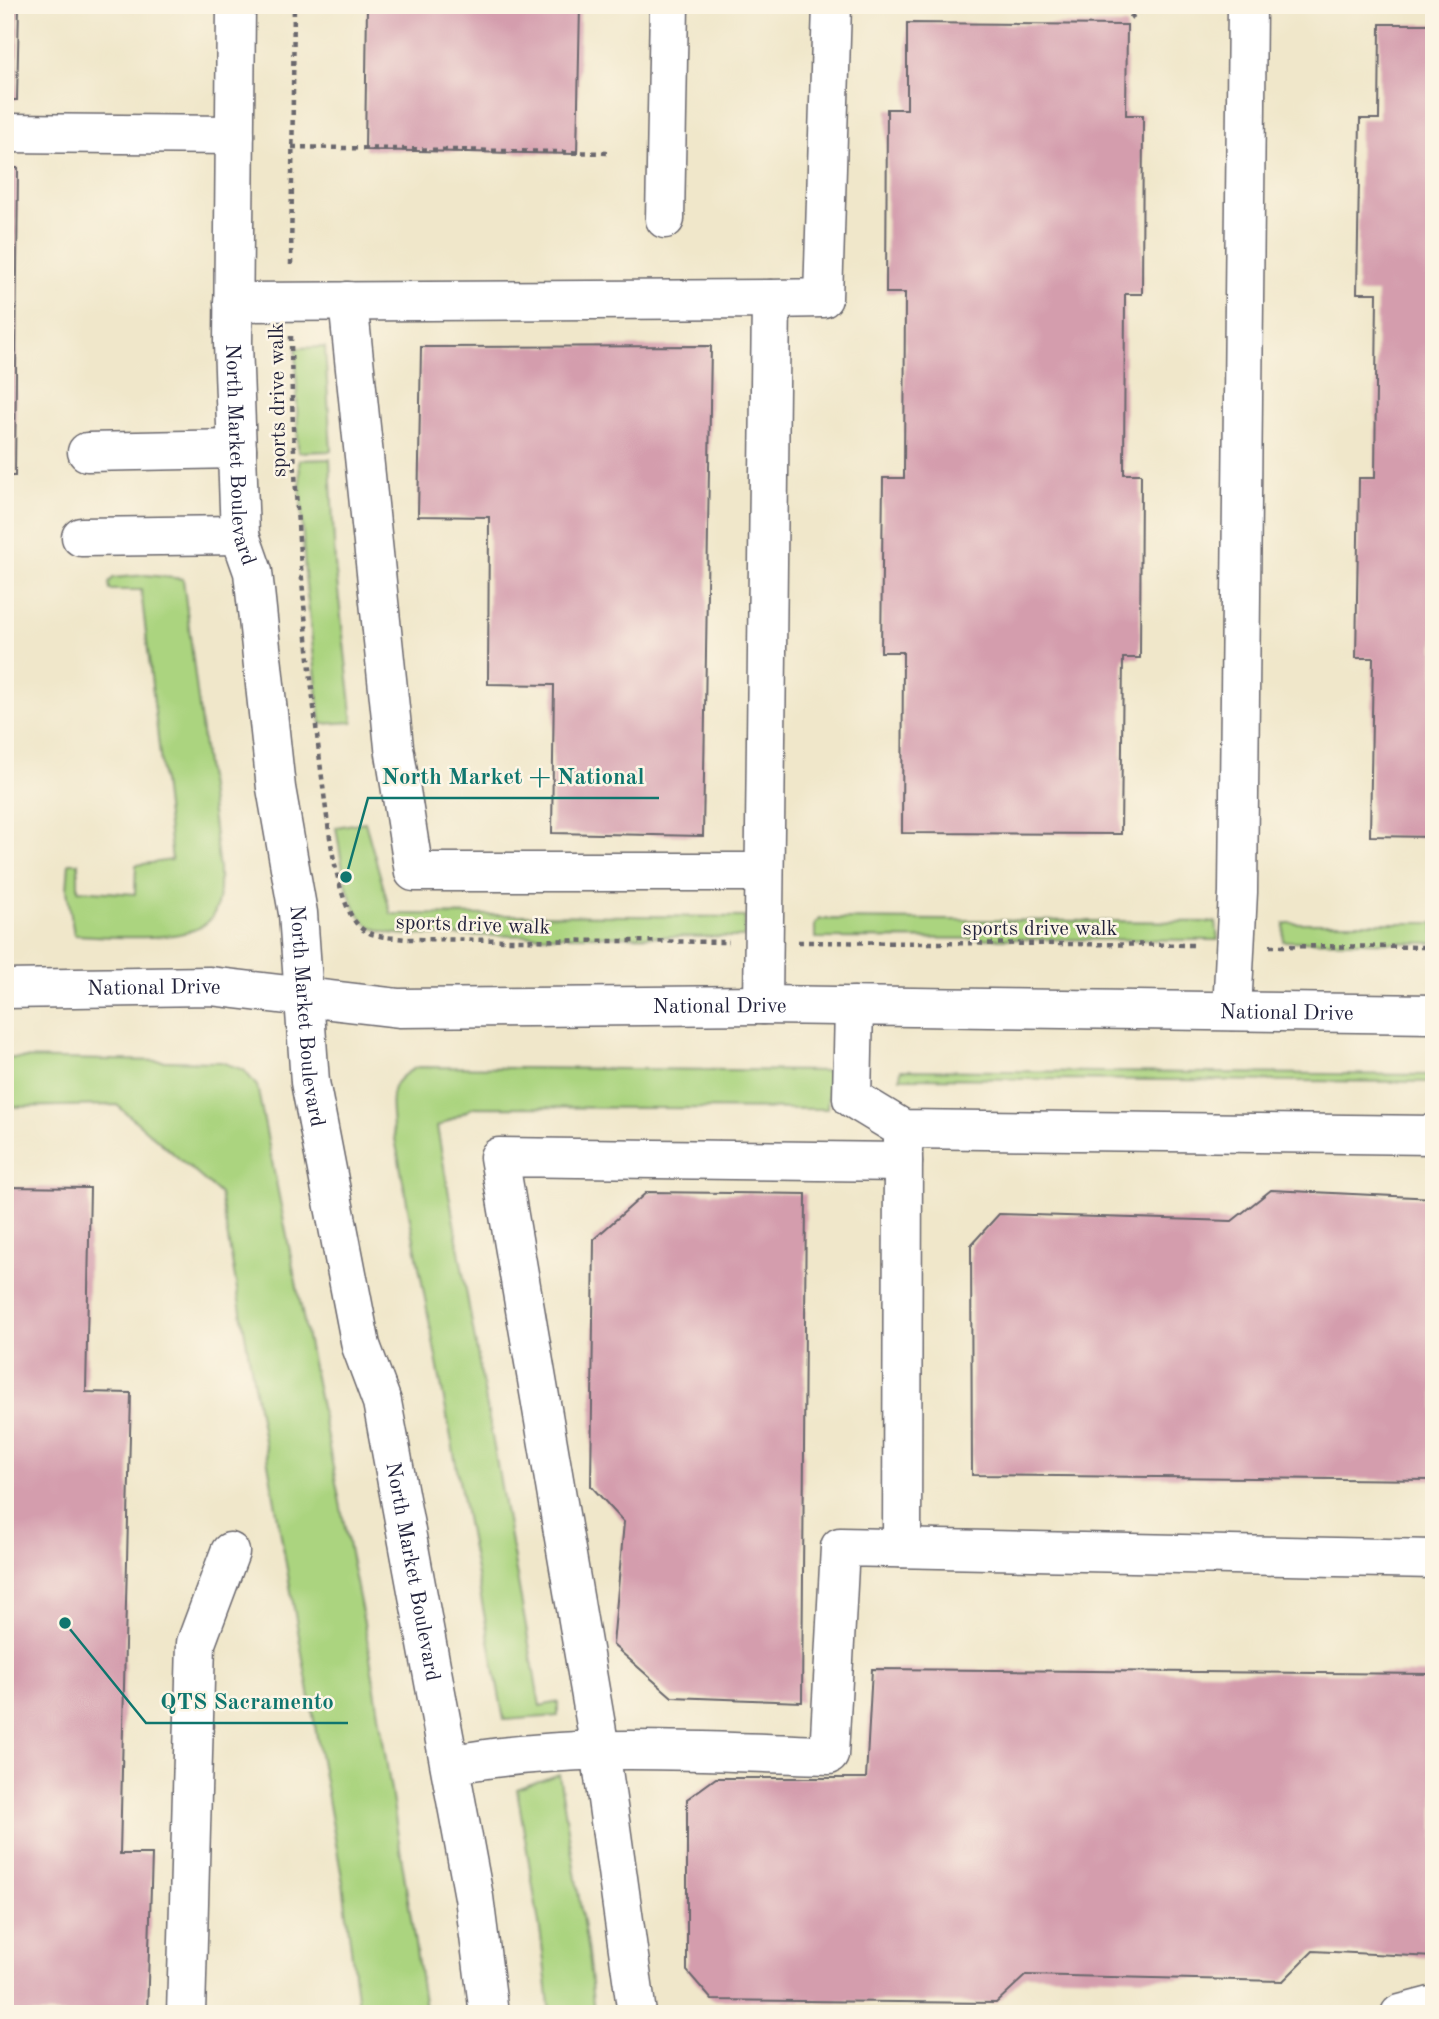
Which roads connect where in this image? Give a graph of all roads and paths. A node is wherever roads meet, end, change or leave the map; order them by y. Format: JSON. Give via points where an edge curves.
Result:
{"nodes":[{"id":1,"x":236,"y":5,"type":"edge"},
{"id":2,"x":294,"y":5,"type":"edge"},
{"id":3,"x":669,"y":5,"type":"edge"},
{"id":4,"x":832,"y":5,"type":"edge"},
{"id":5,"x":1149,"y":5,"type":"edge"},
{"id":6,"x":1247,"y":5,"type":"edge"},
{"id":7,"x":1130,"y":18,"type":"dead end"},
{"id":8,"x":5,"y":133,"type":"edge"},
{"id":9,"x":235,"y":135,"type":"junction"},
{"id":10,"x":292,"y":147,"type":"junction"},
{"id":11,"x":610,"y":153,"type":"dead end"},
{"id":12,"x":665,"y":219,"type":"dead end"},
{"id":13,"x":771,"y":299,"type":"junction"},
{"id":14,"x":348,"y":301,"type":"junction"},
{"id":15,"x":233,"y":302,"type":"junction"},
{"id":16,"x":291,"y":302,"type":"junction"},
{"id":17,"x":237,"y":449,"type":"junction"},
{"id":18,"x":87,"y":452,"type":"dead end"},
{"id":19,"x":240,"y":536,"type":"junction"},
{"id":20,"x":80,"y":537,"type":"dead end"},
{"id":21,"x":764,"y":872,"type":"junction"},
{"id":22,"x":764,"y":942,"type":"junction"},
{"id":23,"x":1235,"y":945,"type":"junction"},
{"id":24,"x":1434,"y":947,"type":"edge"},
{"id":25,"x":5,"y":989,"type":"edge"},
{"id":26,"x":303,"y":997,"type":"junction"},
{"id":27,"x":763,"y":1005,"type":"junction"},
{"id":28,"x":854,"y":1006,"type":"junction"},
{"id":29,"x":1232,"y":1011,"type":"junction"},
{"id":30,"x":1434,"y":1014,"type":"edge"},
{"id":31,"x":1434,"y":1135,"type":"edge"},
{"id":32,"x":903,"y":1146,"type":"junction"},
{"id":33,"x":902,"y":1548,"type":"junction"},
{"id":34,"x":230,"y":1552,"type":"dead end"},
{"id":35,"x":1434,"y":1559,"type":"edge"},
{"id":36,"x":600,"y":1749,"type":"junction"},
{"id":37,"x":450,"y":1765,"type":"junction"},
{"id":38,"x":186,"y":2014,"type":"edge"},
{"id":39,"x":489,"y":2014,"type":"edge"},
{"id":40,"x":637,"y":2014,"type":"edge"}],
"edges":[{"from":1,"to":9,"type":"main road","name":"North Market Boulevard"},
{"from":2,"to":10,"type":"path","name":"sports drive walk"},
{"from":3,"to":12,"type":"main road"},
{"from":4,"to":13,"type":"main road","via":[[823,298]]},
{"from":5,"to":7,"type":"path"},
{"from":6,"to":23,"type":"main road"},
{"from":8,"to":9,"type":"main road"},
{"from":9,"to":15,"type":"main road","name":"North Market Boulevard"},
{"from":10,"to":11,"type":"path"},
{"from":10,"to":16,"type":"path","name":"sports drive walk"},
{"from":13,"to":14,"type":"main road"},
{"from":13,"to":21,"type":"main road"},
{"from":14,"to":16,"type":"main road"},
{"from":14,"to":21,"type":"main road","via":[[394,747],[414,872]]},
{"from":15,"to":16,"type":"main road"},
{"from":15,"to":17,"type":"main road","name":"North Market Boulevard"},
{"from":16,"to":22,"type":"path","name":"sports drive walk","via":[[292,456],[306,642],[328,827],[344,896],[358,926],[367,933],[406,939]]},
{"from":17,"to":18,"type":"main road"},
{"from":17,"to":19,"type":"main road","name":"North Market Boulevard"},
{"from":19,"to":20,"type":"main road"},
{"from":19,"to":26,"type":"main road","name":"North Market Boulevard","via":[[253,572],[276,788],[298,913]]},
{"from":21,"to":22,"type":"main road"},
{"from":22,"to":23,"type":"path","name":"sports drive walk"},
{"from":22,"to":27,"type":"main road"},
{"from":23,"to":24,"type":"path","name":"sports drive walk"},
{"from":23,"to":29,"type":"main road"},
{"from":25,"to":26,"type":"main road","name":"National Drive","via":[[210,986]]},
{"from":26,"to":27,"type":"main road","name":"National Drive","via":[[399,1008]]},
{"from":26,"to":37,"type":"main road","name":"North Market Boulevard","via":[[320,1135],[361,1346],[382,1402]]},
{"from":27,"to":28,"type":"main road","name":"National Drive"},
{"from":28,"to":29,"type":"main road","name":"National Drive"},
{"from":28,"to":32,"type":"main road","via":[[852,1098]]},
{"from":29,"to":30,"type":"main road","name":"National Drive"},
{"from":31,"to":32,"type":"main road"},
{"from":32,"to":33,"type":"main road"},
{"from":32,"to":36,"type":"main road","via":[[499,1157]]},
{"from":33,"to":35,"type":"main road"},
{"from":33,"to":36,"type":"main road","via":[[840,1547],[829,1755]]},
{"from":34,"to":38,"type":"main road","via":[[196,1643]]},
{"from":36,"to":37,"type":"main road","via":[[503,1755]]},
{"from":36,"to":40,"type":"main road"},
{"from":37,"to":39,"type":"main road","name":"North Market Boulevard"}]}
